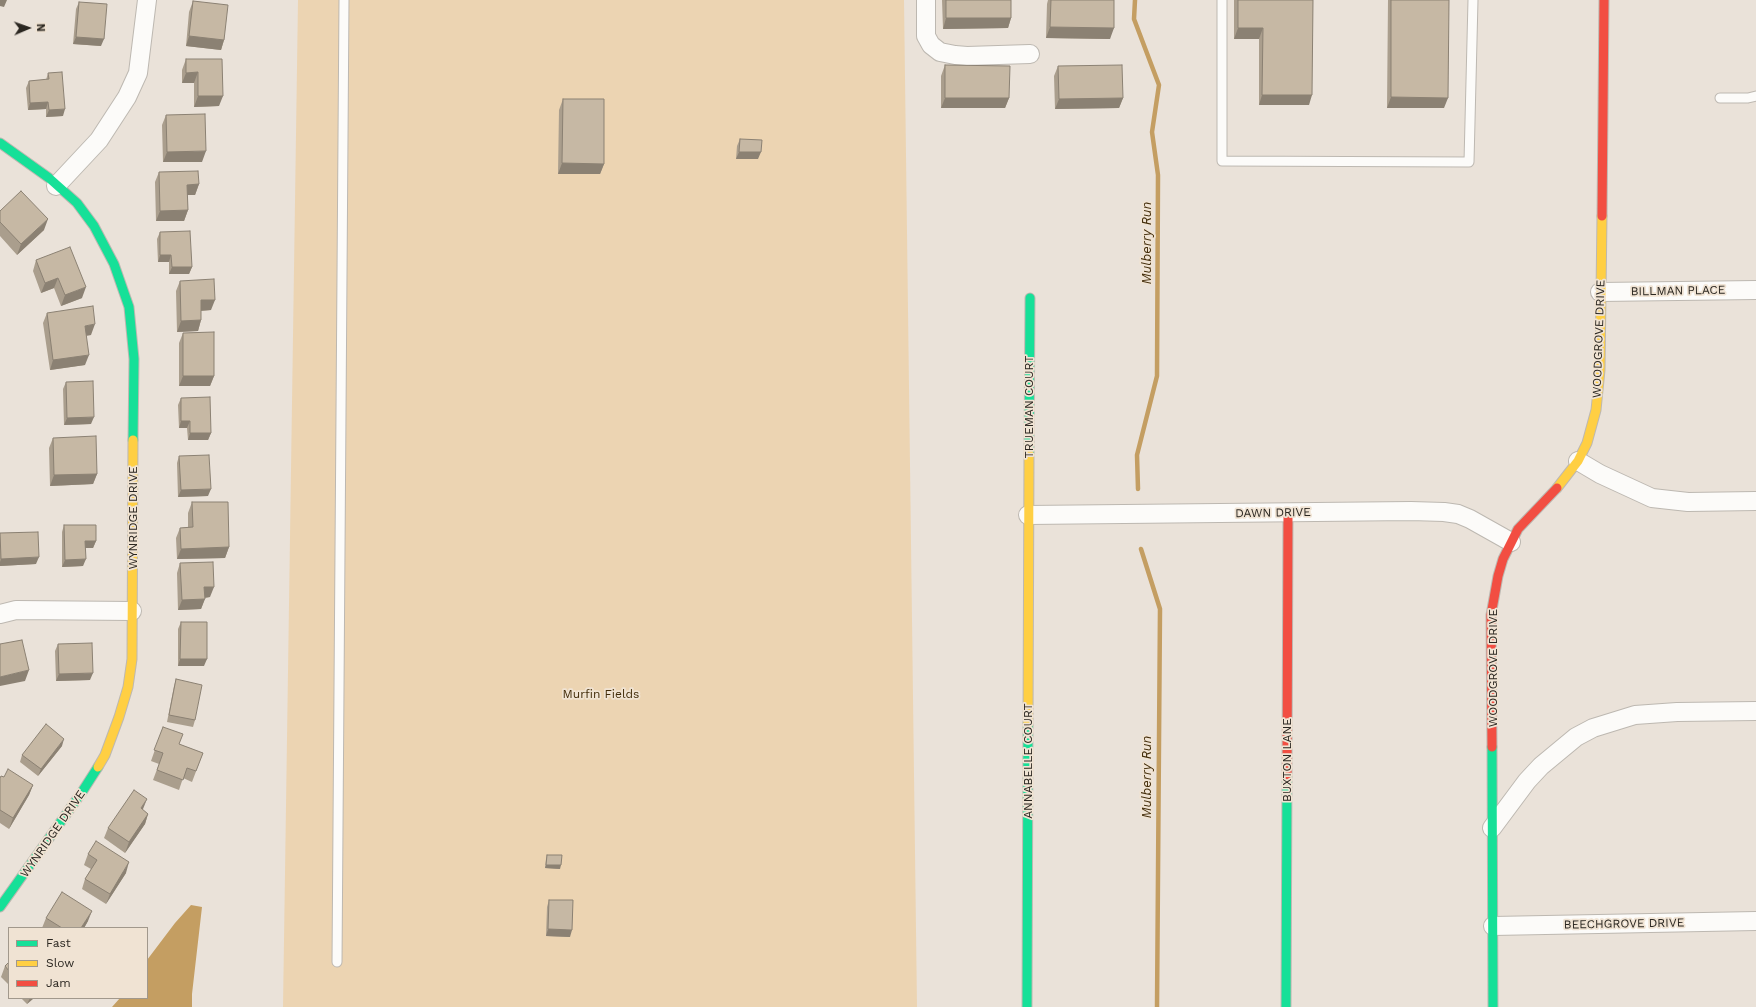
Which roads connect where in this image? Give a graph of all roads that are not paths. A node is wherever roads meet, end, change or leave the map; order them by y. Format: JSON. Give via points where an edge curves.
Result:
{"nodes":[{"id":1,"x":147,"y":0,"type":"edge"},
{"id":2,"x":344,"y":0,"type":"edge"},
{"id":3,"x":926,"y":0,"type":"edge"},
{"id":4,"x":1222,"y":0,"type":"edge"},
{"id":5,"x":1472,"y":0,"type":"edge"},
{"id":6,"x":1604,"y":0,"type":"edge"},
{"id":7,"x":1030,"y":54,"type":"dead end"},
{"id":8,"x":1756,"y":96,"type":"edge"},
{"id":9,"x":1720,"y":98,"type":"dead end"},
{"id":10,"x":0,"y":143,"type":"edge"},
{"id":11,"x":56,"y":186,"type":"junction"},
{"id":12,"x":1756,"y":290,"type":"edge"},
{"id":13,"x":1600,"y":292,"type":"junction"},
{"id":14,"x":1030,"y":298,"type":"dead end"},
{"id":15,"x":1578,"y":460,"type":"junction"},
{"id":16,"x":1756,"y":501,"type":"edge"},
{"id":17,"x":1288,"y":514,"type":"junction"},
{"id":18,"x":1028,"y":515,"type":"junction"},
{"id":19,"x":1511,"y":542,"type":"junction"},
{"id":20,"x":132,"y":611,"type":"junction"},
{"id":21,"x":0,"y":614,"type":"edge"},
{"id":22,"x":1756,"y":711,"type":"edge"},
{"id":23,"x":1492,"y":828,"type":"junction"},
{"id":24,"x":0,"y":907,"type":"edge"},
{"id":25,"x":1756,"y":921,"type":"edge"},
{"id":26,"x":1493,"y":926,"type":"junction"},
{"id":27,"x":337,"y":962,"type":"dead end"},
{"id":28,"x":1027,"y":1007,"type":"edge"},
{"id":29,"x":1286,"y":1007,"type":"edge"},
{"id":30,"x":1493,"y":1007,"type":"edge"}],
"edges":[{"from":1,"to":11,"type":"street","via":[[138,73],[127,97],[99,140]]},
{"from":2,"to":27,"type":"lane"},
{"from":3,"to":7,"type":"street","via":[[926,36],[931,45],[940,52],[961,55]]},
{"from":4,"to":5,"type":"lane","via":[[1222,161],[1445,162],[1469,162]]},
{"from":6,"to":13,"type":"street","name":"WOODGROVE DRIVE"},
{"from":8,"to":9,"type":"lane"},
{"from":10,"to":11,"type":"street","name":"WYNRIDGE DRIVE","via":[[49,178]]},
{"from":11,"to":20,"type":"street","name":"WYNRIDGE DRIVE","via":[[78,203],[94,226],[114,264],[129,307],[134,359]]},
{"from":12,"to":13,"type":"street","name":"BILLMAN PLACE"},
{"from":13,"to":15,"type":"street","name":"WOODGROVE DRIVE","via":[[1600,370],[1596,410],[1587,443]]},
{"from":14,"to":18,"type":"street","name":"TRUEMAN COURT"},
{"from":15,"to":16,"type":"street","via":[[1600,474],[1652,498],[1688,502]]},
{"from":15,"to":19,"type":"street","name":"WOODGROVE DRIVE","via":[[1563,482],[1518,529]]},
{"from":17,"to":18,"type":"street","name":"DAWN DRIVE"},
{"from":17,"to":19,"type":"street","name":"DAWN DRIVE","via":[[1444,512],[1470,519]]},
{"from":17,"to":29,"type":"street","name":"BUXTON LANE"},
{"from":18,"to":28,"type":"street","name":"ANNABELLE COURT"},
{"from":19,"to":23,"type":"street","name":"WOODGROVE DRIVE","via":[[1498,576],[1492,615]]},
{"from":20,"to":21,"type":"street","via":[[16,610]]},
{"from":20,"to":24,"type":"street","name":"WYNRIDGE DRIVE","via":[[132,659],[128,687],[105,755],[82,792]]},
{"from":22,"to":23,"type":"street","via":[[1635,715],[1594,728],[1576,737],[1541,766]]},
{"from":23,"to":26,"type":"street","name":"WOODGROVE DRIVE"},
{"from":25,"to":26,"type":"street","name":"BEECHGROVE DRIVE"},
{"from":26,"to":30,"type":"street","name":"WOODGROVE DRIVE"}]}
